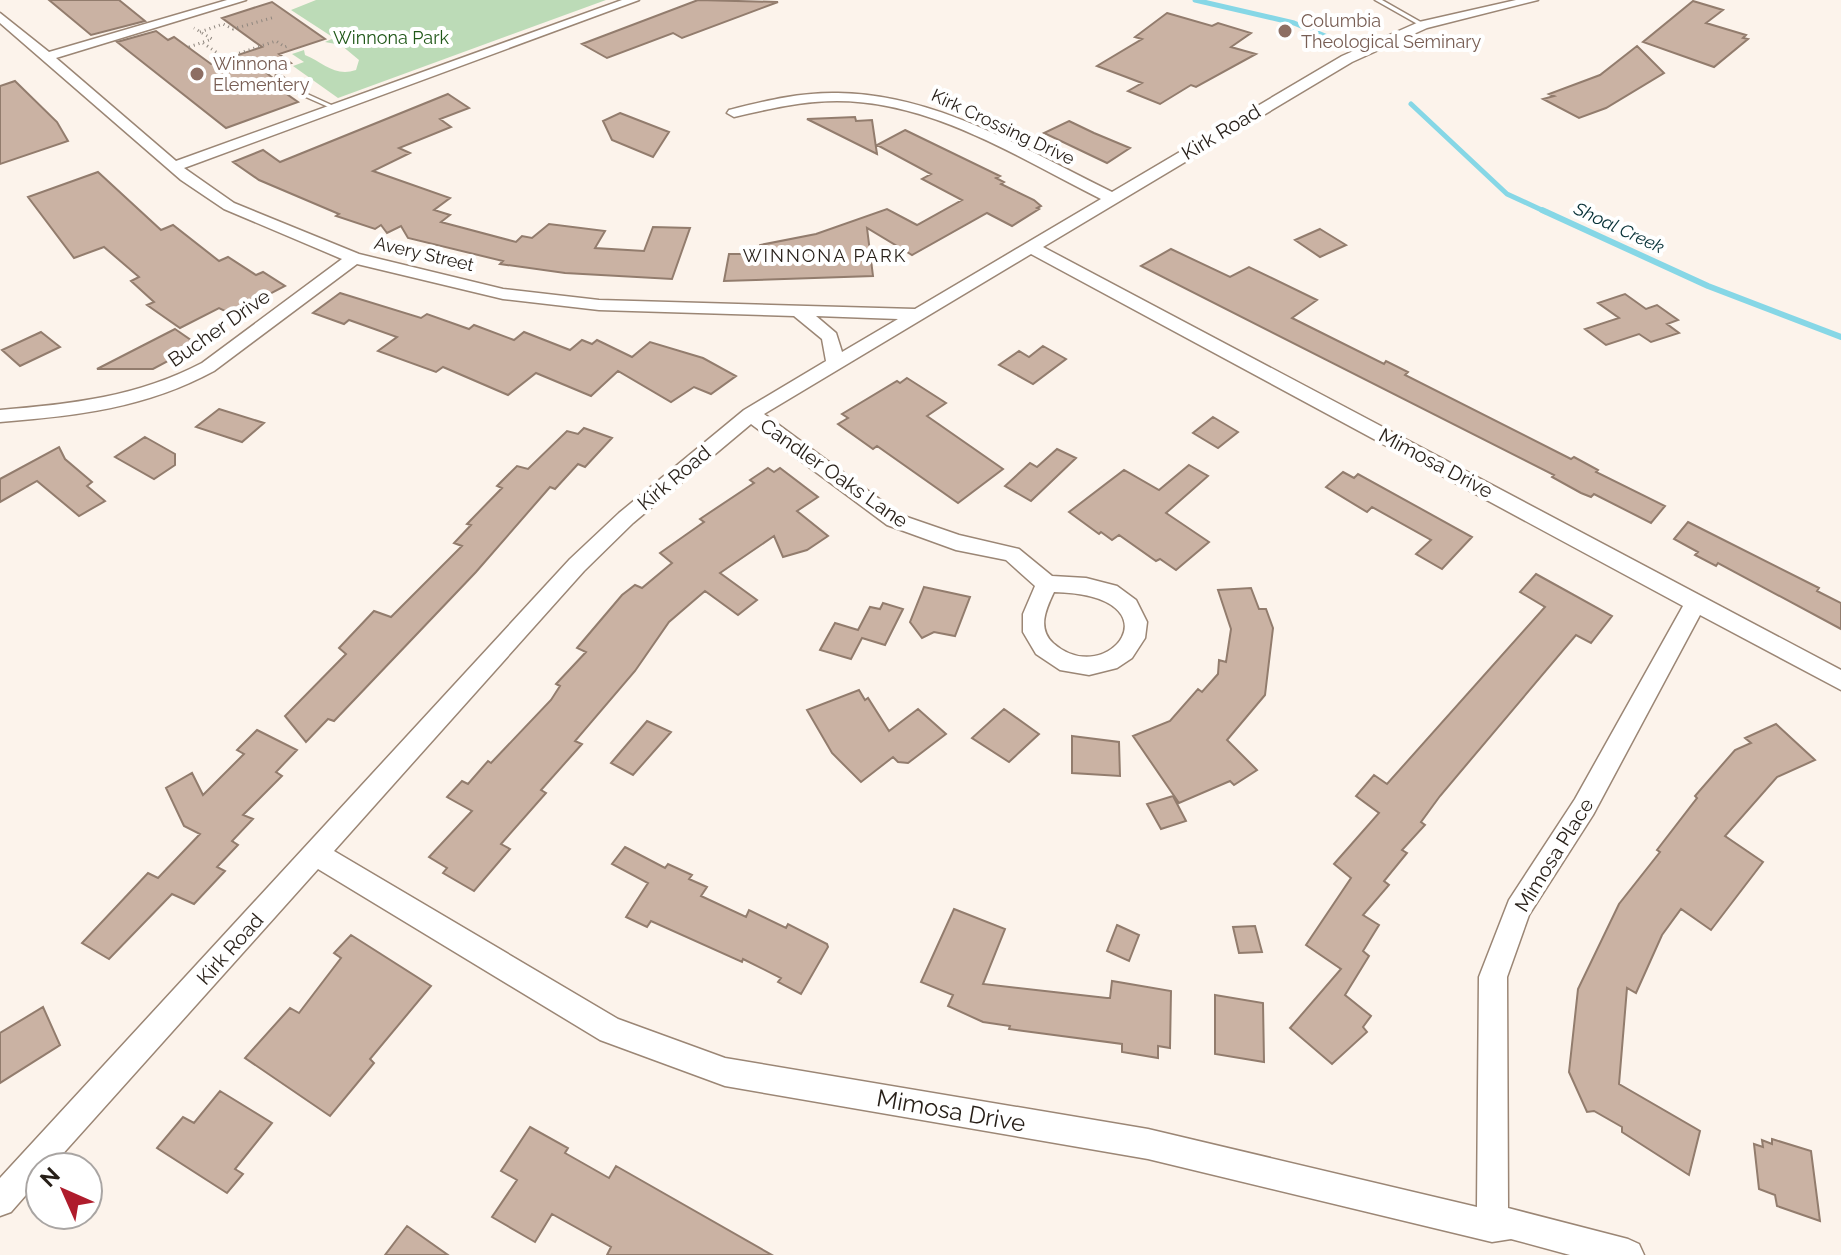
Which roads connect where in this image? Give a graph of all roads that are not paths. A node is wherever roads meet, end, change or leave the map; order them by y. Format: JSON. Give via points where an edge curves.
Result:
{"nodes":[{"id":1,"x":240,"y":0,"type":"edge"},
{"id":2,"x":633,"y":0,"type":"edge"},
{"id":3,"x":1378,"y":0,"type":"edge"},
{"id":4,"x":1532,"y":0,"type":"edge"},
{"id":5,"x":0,"y":17,"type":"edge"},
{"id":6,"x":1423,"y":25,"type":"junction"},
{"id":7,"x":46,"y":57,"type":"junction"},
{"id":8,"x":278,"y":76,"type":"dead end"},
{"id":9,"x":335,"y":108,"type":"junction"},
{"id":10,"x":734,"y":113,"type":"dead end"},
{"id":11,"x":172,"y":167,"type":"junction"},
{"id":12,"x":1111,"y":198,"type":"junction"},
{"id":13,"x":1030,"y":247,"type":"junction"},
{"id":14,"x":354,"y":258,"type":"junction"},
{"id":15,"x":798,"y":310,"type":"junction"},
{"id":16,"x":916,"y":314,"type":"junction"},
{"id":17,"x":836,"y":364,"type":"junction"},
{"id":18,"x":751,"y":414,"type":"junction"},
{"id":19,"x":0,"y":416,"type":"edge"},
{"id":20,"x":1047,"y":584,"type":"junction"},
{"id":21,"x":1696,"y":602,"type":"junction"},
{"id":22,"x":1841,"y":681,"type":"edge"},
{"id":23,"x":316,"y":854,"type":"junction"},
{"id":24,"x":0,"y":1201,"type":"edge"},
{"id":25,"x":1492,"y":1226,"type":"junction"},
{"id":26,"x":1628,"y":1255,"type":"edge"}],
"edges":[{"from":1,"to":7,"type":"street"},
{"from":2,"to":9,"type":"street"},
{"from":3,"to":6,"type":"lane"},
{"from":4,"to":6,"type":"street","name":"Kirk Road"},
{"from":5,"to":7,"type":"street","name":"Avery Street"},
{"from":6,"to":12,"type":"street","name":"Kirk Road","via":[[1295,88]]},
{"from":7,"to":11,"type":"street","name":"Avery Street"},
{"from":8,"to":9,"type":"lane"},
{"from":9,"to":11,"type":"street"},
{"from":10,"to":12,"type":"street","name":"Kirk Crossing Drive","via":[[764,104],[852,95],[889,100],[933,112]]},
{"from":11,"to":14,"type":"street","name":"Avery Street","via":[[229,206]]},
{"from":12,"to":13,"type":"street","name":"Kirk Road"},
{"from":13,"to":16,"type":"street","name":"Kirk Road"},
{"from":13,"to":21,"type":"street","name":"Mimosa Drive"},
{"from":14,"to":15,"type":"street","name":"Avery Street","via":[[503,294],[599,305]]},
{"from":14,"to":19,"type":"street","name":"Bucher Drive","via":[[183,382],[122,403]]},
{"from":15,"to":16,"type":"street","name":"Avery Street"},
{"from":15,"to":17,"type":"street","via":[[830,337]]},
{"from":16,"to":17,"type":"street","name":"Kirk Road"},
{"from":17,"to":18,"type":"street","name":"Kirk Road"},
{"from":18,"to":20,"type":"street","name":"Candler Oaks Lane","via":[[906,527],[1012,554]]},
{"from":18,"to":23,"type":"street","name":"Kirk Road","via":[[577,565]]},
{"from":20,"to":20,"type":"street","via":[[1033,631],[1050,654],[1082,666],[1099,666],[1128,652],[1137,626],[1122,601],[1092,586]]},
{"from":21,"to":22,"type":"street","name":"Mimosa Drive"},
{"from":21,"to":25,"type":"street","name":"Mimosa Place","via":[[1584,807],[1518,909],[1493,977]]},
{"from":23,"to":24,"type":"street","name":"Kirk Road"},
{"from":23,"to":25,"type":"street","name":"Mimosa Drive","via":[[610,1030],[725,1072],[1148,1144]]},
{"from":25,"to":26,"type":"street","name":"Mimosa Drive","via":[[1511,1223]]}]}
